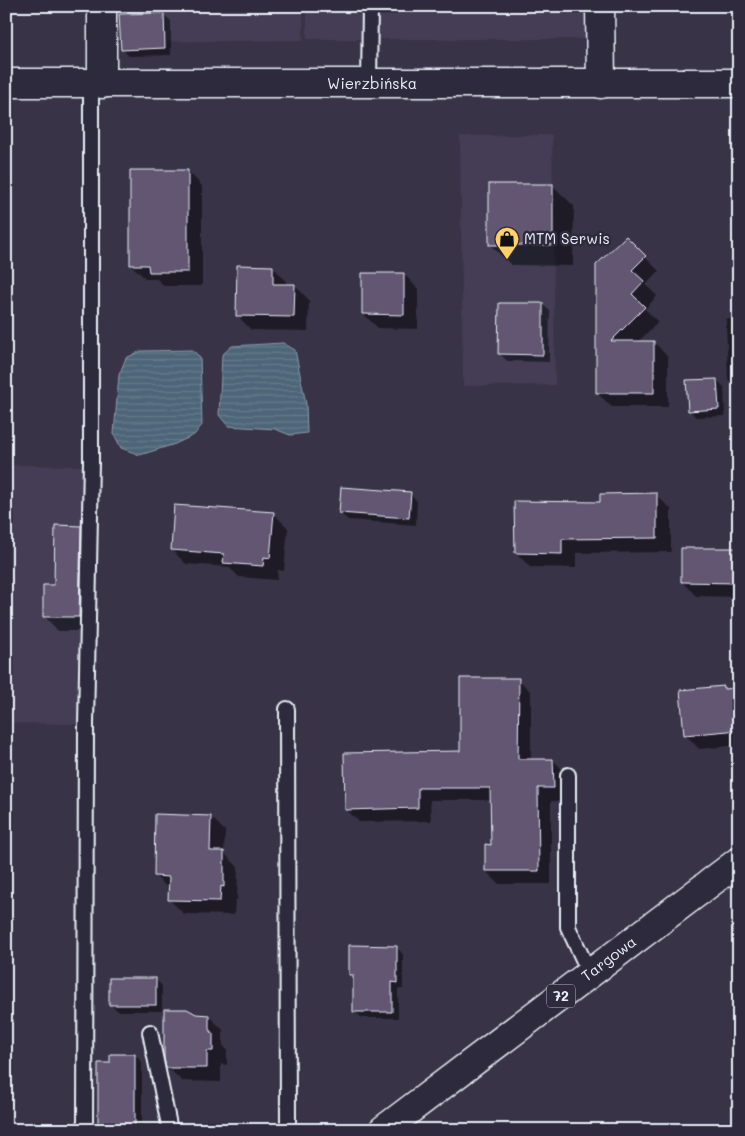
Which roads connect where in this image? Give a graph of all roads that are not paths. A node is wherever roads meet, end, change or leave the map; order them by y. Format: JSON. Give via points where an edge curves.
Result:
{"nodes":[{"id":1,"x":102,"y":6,"type":"edge"},
{"id":2,"x":370,"y":6,"type":"edge"},
{"id":3,"x":600,"y":6,"type":"edge"},
{"id":4,"x":6,"y":83,"type":"edge"},
{"id":5,"x":97,"y":83,"type":"junction"},
{"id":6,"x":369,"y":84,"type":"junction"},
{"id":7,"x":600,"y":84,"type":"junction"},
{"id":8,"x":739,"y":84,"type":"edge"},
{"id":9,"x":287,"y":709,"type":"dead end"},
{"id":10,"x":568,"y":775,"type":"dead end"},
{"id":11,"x":737,"y":868,"type":"edge"},
{"id":12,"x":590,"y":974,"type":"junction"},
{"id":13,"x":150,"y":1032,"type":"dead end"},
{"id":14,"x":85,"y":1130,"type":"edge"},
{"id":15,"x":170,"y":1130,"type":"edge"},
{"id":16,"x":288,"y":1130,"type":"edge"},
{"id":17,"x":383,"y":1130,"type":"edge"}],
"edges":[{"from":1,"to":5,"type":"street"},
{"from":2,"to":6,"type":"lane"},
{"from":3,"to":7,"type":"street"},
{"from":4,"to":5,"type":"street","name":"Wierzbińska"},
{"from":5,"to":6,"type":"street","name":"Wierzbińska"},
{"from":5,"to":14,"type":"lane","via":[[86,725]]},
{"from":6,"to":7,"type":"street","name":"Wierzbińska"},
{"from":7,"to":8,"type":"street","name":"Wierzbińska"},
{"from":9,"to":16,"type":"lane"},
{"from":10,"to":12,"type":"lane","via":[[568,927]]},
{"from":11,"to":12,"type":"street","name":"Targowa","number":"72"},
{"from":12,"to":17,"type":"street","name":"Targowa","number":"72"},
{"from":13,"to":15,"type":"lane"}]}
